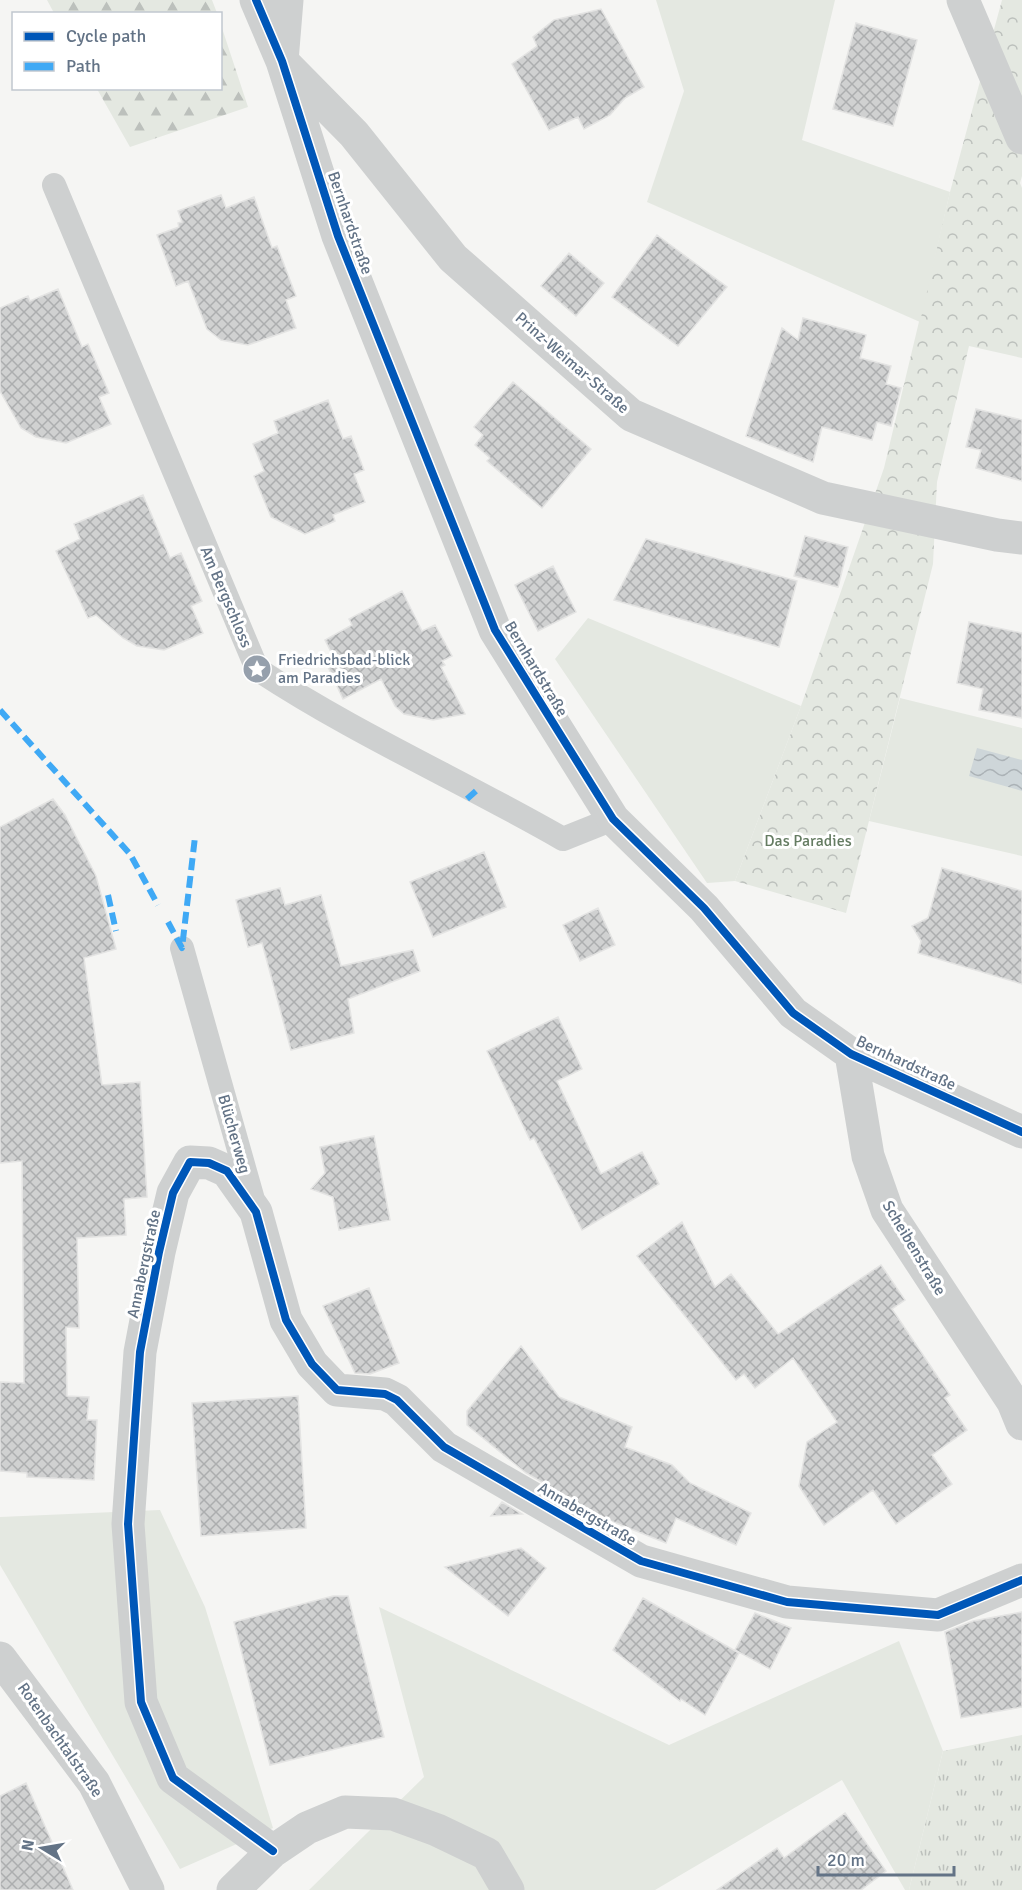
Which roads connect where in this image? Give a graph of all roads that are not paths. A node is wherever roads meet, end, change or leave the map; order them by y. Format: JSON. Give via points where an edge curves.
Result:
{"nodes":[{"id":1,"x":256,"y":0,"type":"edge"},
{"id":2,"x":287,"y":0,"type":"edge"},
{"id":3,"x":963,"y":0,"type":"edge"},
{"id":4,"x":282,"y":61,"type":"junction"},
{"id":5,"x":1022,"y":138,"type":"edge"},
{"id":6,"x":54,"y":186,"type":"dead end"},
{"id":7,"x":1022,"y":538,"type":"edge"},
{"id":8,"x":613,"y":819,"type":"junction"},
{"id":9,"x":182,"y":948,"type":"dead end"},
{"id":10,"x":851,"y":1054,"type":"junction"},
{"id":11,"x":1022,"y":1132,"type":"edge"},
{"id":12,"x":286,"y":1320,"type":"junction"},
{"id":13,"x":1017,"y":1413,"type":"edge"},
{"id":14,"x":1022,"y":1580,"type":"edge"},
{"id":15,"x":0,"y":1658,"type":"edge"},
{"id":16,"x":273,"y":1851,"type":"junction"},
{"id":17,"x":148,"y":1890,"type":"edge"},
{"id":18,"x":233,"y":1890,"type":"edge"},
{"id":19,"x":508,"y":1890,"type":"edge"}],
"edges":[{"from":1,"to":4,"type":"street","name":"Bernhardstraße"},
{"from":2,"to":4,"type":"street"},
{"from":3,"to":5,"type":"street"},
{"from":4,"to":7,"type":"street","name":"Prinz-Weimar-Straße","via":[[354,134],[453,258],[631,415],[823,498]]},
{"from":4,"to":8,"type":"street","name":"Bernhardstraße","via":[[338,236],[495,630]]},
{"from":6,"to":8,"type":"lane","name":"Am Bergschloss","via":[[257,669],[301,699],[563,839]]},
{"from":8,"to":10,"type":"street","name":"Bernhardstraße","via":[[704,908],[793,1013]]},
{"from":9,"to":12,"type":"lane","name":"Blücherweg"},
{"from":10,"to":11,"type":"street","name":"Bernhardstraße"},
{"from":10,"to":13,"type":"street","name":"Scheibenstraße","via":[[868,1156],[887,1210]]},
{"from":12,"to":14,"type":"street","name":"Annabergstraße","via":[[312,1364],[337,1390],[385,1394],[397,1400],[444,1447],[641,1561],[787,1602],[938,1615]]},
{"from":12,"to":16,"type":"street","name":"Annabergstraße","via":[[256,1212],[227,1171],[209,1163],[190,1162],[173,1193],[140,1352],[128,1524],[141,1702],[173,1778]]},
{"from":15,"to":17,"type":"street","name":"Rotenbachtalstraße","via":[[94,1783]]},
{"from":16,"to":18,"type":"street"},
{"from":16,"to":19,"type":"street","via":[[307,1828],[345,1812],[393,1814],[487,1854]]}]}
